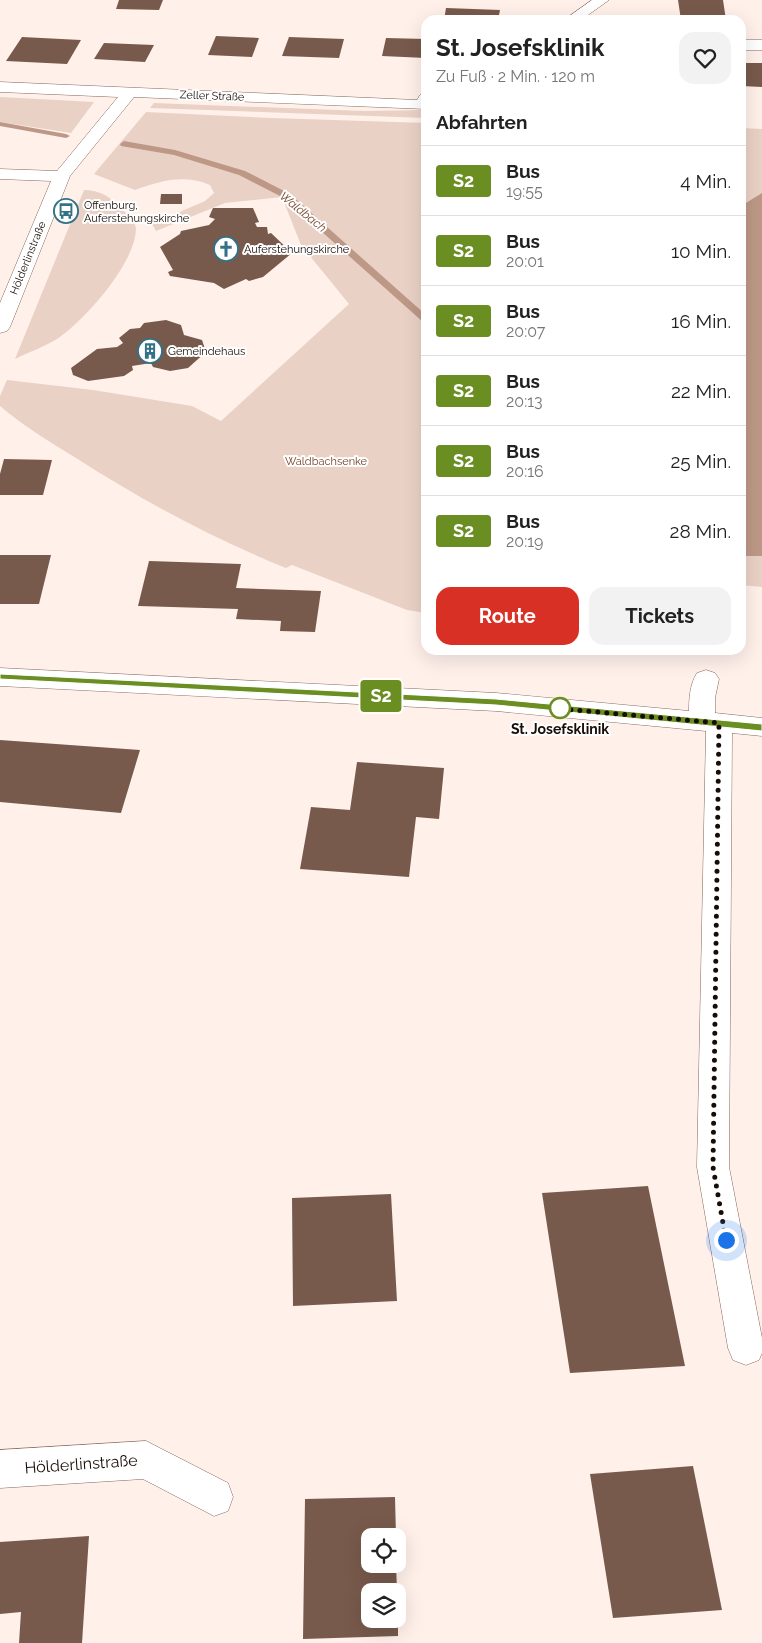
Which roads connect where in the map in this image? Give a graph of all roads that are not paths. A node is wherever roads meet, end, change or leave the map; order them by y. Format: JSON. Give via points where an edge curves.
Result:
{"nodes":[{"id":1,"x":602,"y":0,"type":"edge"},
{"id":2,"x":579,"y":15,"type":"edge"},
{"id":3,"x":746,"y":45,"type":"edge"},
{"id":4,"x":762,"y":45,"type":"edge"},
{"id":5,"x":0,"y":87,"type":"edge"},
{"id":6,"x":129,"y":93,"type":"junction"},
{"id":7,"x":421,"y":101,"type":"edge"},
{"id":8,"x":0,"y":174,"type":"edge"},
{"id":9,"x":62,"y":176,"type":"junction"},
{"id":10,"x":0,"y":327,"type":"edge"},
{"id":11,"x":0,"y":677,"type":"edge"},
{"id":12,"x":706,"y":678,"type":"dead end"},
{"id":13,"x":711,"y":722,"type":"junction"},
{"id":14,"x":762,"y":727,"type":"edge"},
{"id":15,"x":746,"y":1348,"type":"dead end"},
{"id":16,"x":0,"y":1470,"type":"edge"},
{"id":17,"x":214,"y":1497,"type":"dead end"}],
"edges":[{"from":1,"to":2,"type":"street"},
{"from":3,"to":4,"type":"street"},
{"from":5,"to":6,"type":"street","name":"Zeller Straße"},
{"from":6,"to":7,"type":"street","name":"Zeller Straße"},
{"from":6,"to":9,"type":"street","name":"Hölderlinstraße"},
{"from":8,"to":9,"type":"street"},
{"from":9,"to":10,"type":"street","name":"Hölderlinstraße"},
{"from":11,"to":13,"type":"street","via":[[496,702]]},
{"from":12,"to":13,"type":"street","via":[[702,698]]},
{"from":13,"to":14,"type":"street"},
{"from":13,"to":15,"type":"street","via":[[713,1167]]},
{"from":16,"to":17,"type":"street","name":"Hölderlinstraße","via":[[146,1460]]}]}
